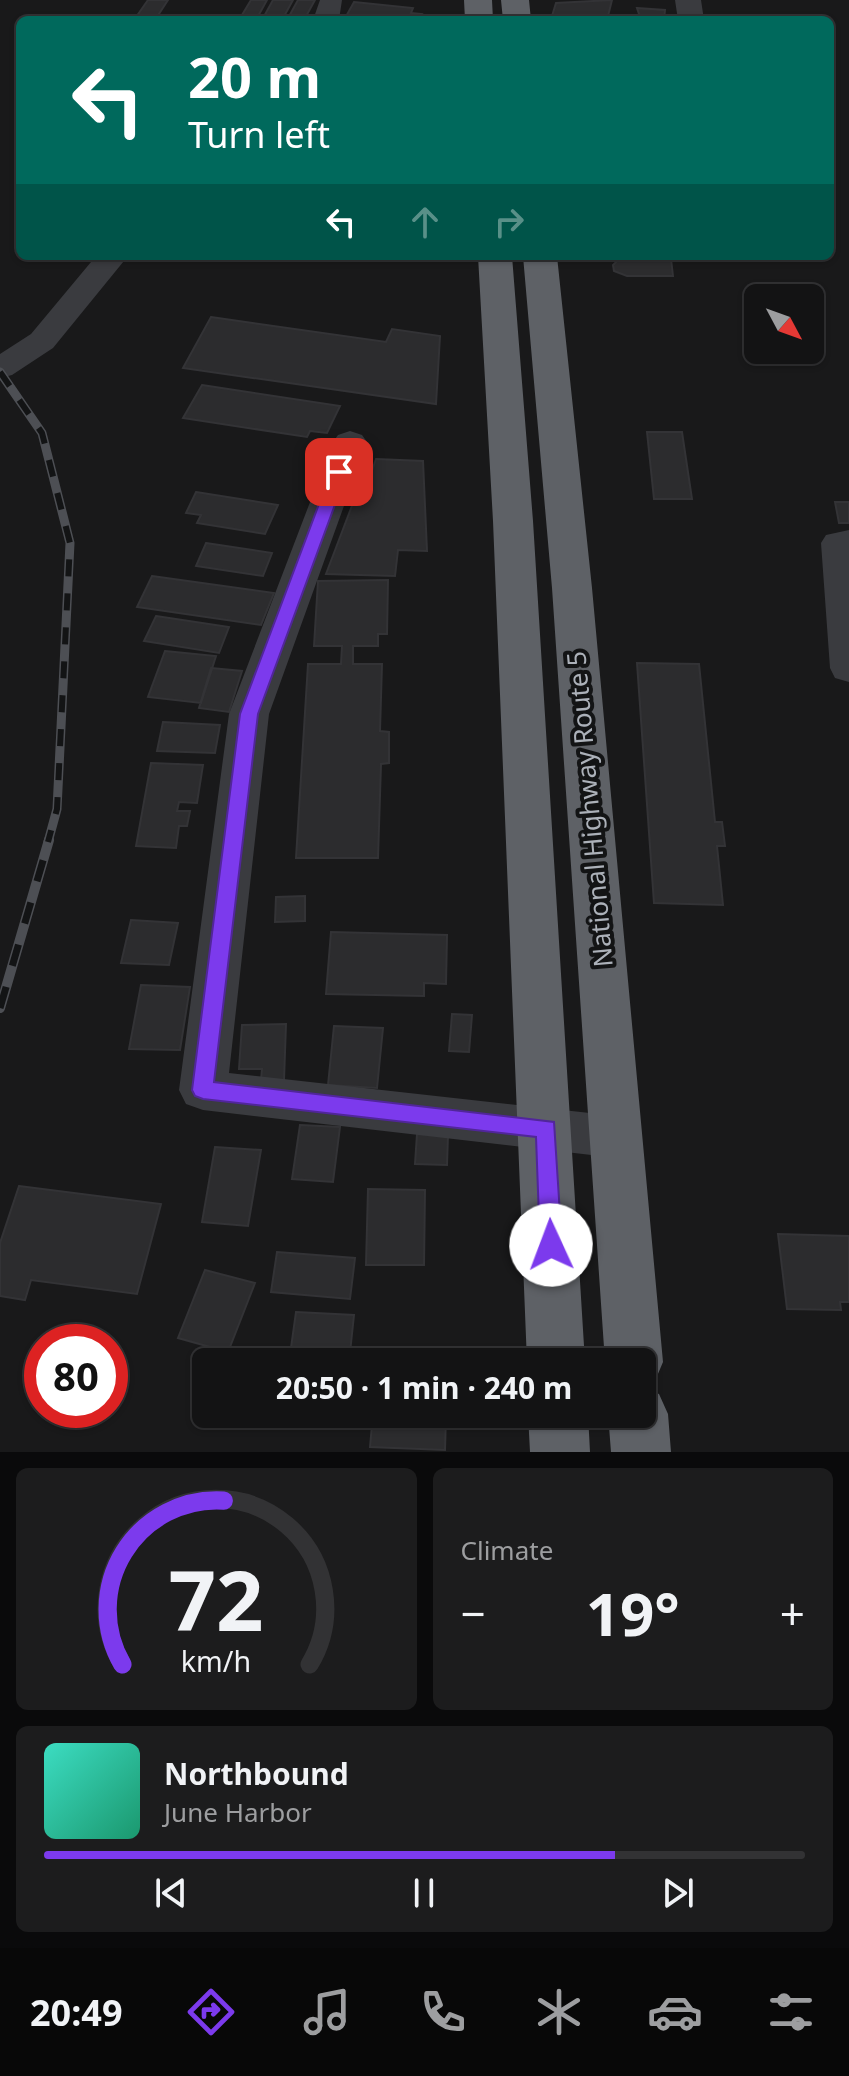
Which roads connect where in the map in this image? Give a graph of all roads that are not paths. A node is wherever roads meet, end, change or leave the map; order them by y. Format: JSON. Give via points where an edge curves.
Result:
{"nodes":[{"id":1,"x":109,"y":260,"type":"edge"},
{"id":2,"x":495,"y":260,"type":"edge"},
{"id":3,"x":540,"y":260,"type":"edge"},
{"id":4,"x":0,"y":368,"type":"edge"},
{"id":5,"x":350,"y":442,"type":"dead end"},
{"id":6,"x":849,"y":542,"type":"edge"},
{"id":7,"x":849,"y":668,"type":"edge"},
{"id":8,"x":546,"y":1129,"type":"junction"},
{"id":9,"x":617,"y":1137,"type":"junction"},
{"id":10,"x":555,"y":1348,"type":"edge"},
{"id":11,"x":633,"y":1348,"type":"edge"},
{"id":12,"x":559,"y":1428,"type":"edge"},
{"id":13,"x":639,"y":1428,"type":"edge"},
{"id":14,"x":560,"y":1452,"type":"edge"},
{"id":15,"x":641,"y":1452,"type":"edge"}],
"edges":[{"from":1,"to":4,"type":"street","via":[[42,341]]},
{"from":2,"to":8,"type":"highway"},
{"from":3,"to":9,"type":"highway","name":"National Highway Route 5"},
{"from":5,"to":8,"type":"street","via":[[249,714],[203,1090]]},
{"from":6,"to":7,"type":"street","via":[[839,543]]},
{"from":8,"to":9,"type":"street"},
{"from":8,"to":10,"type":"highway"},
{"from":9,"to":11,"type":"highway","name":"National Highway Route 5"},
{"from":12,"to":14,"type":"highway"},
{"from":13,"to":15,"type":"highway"}]}
